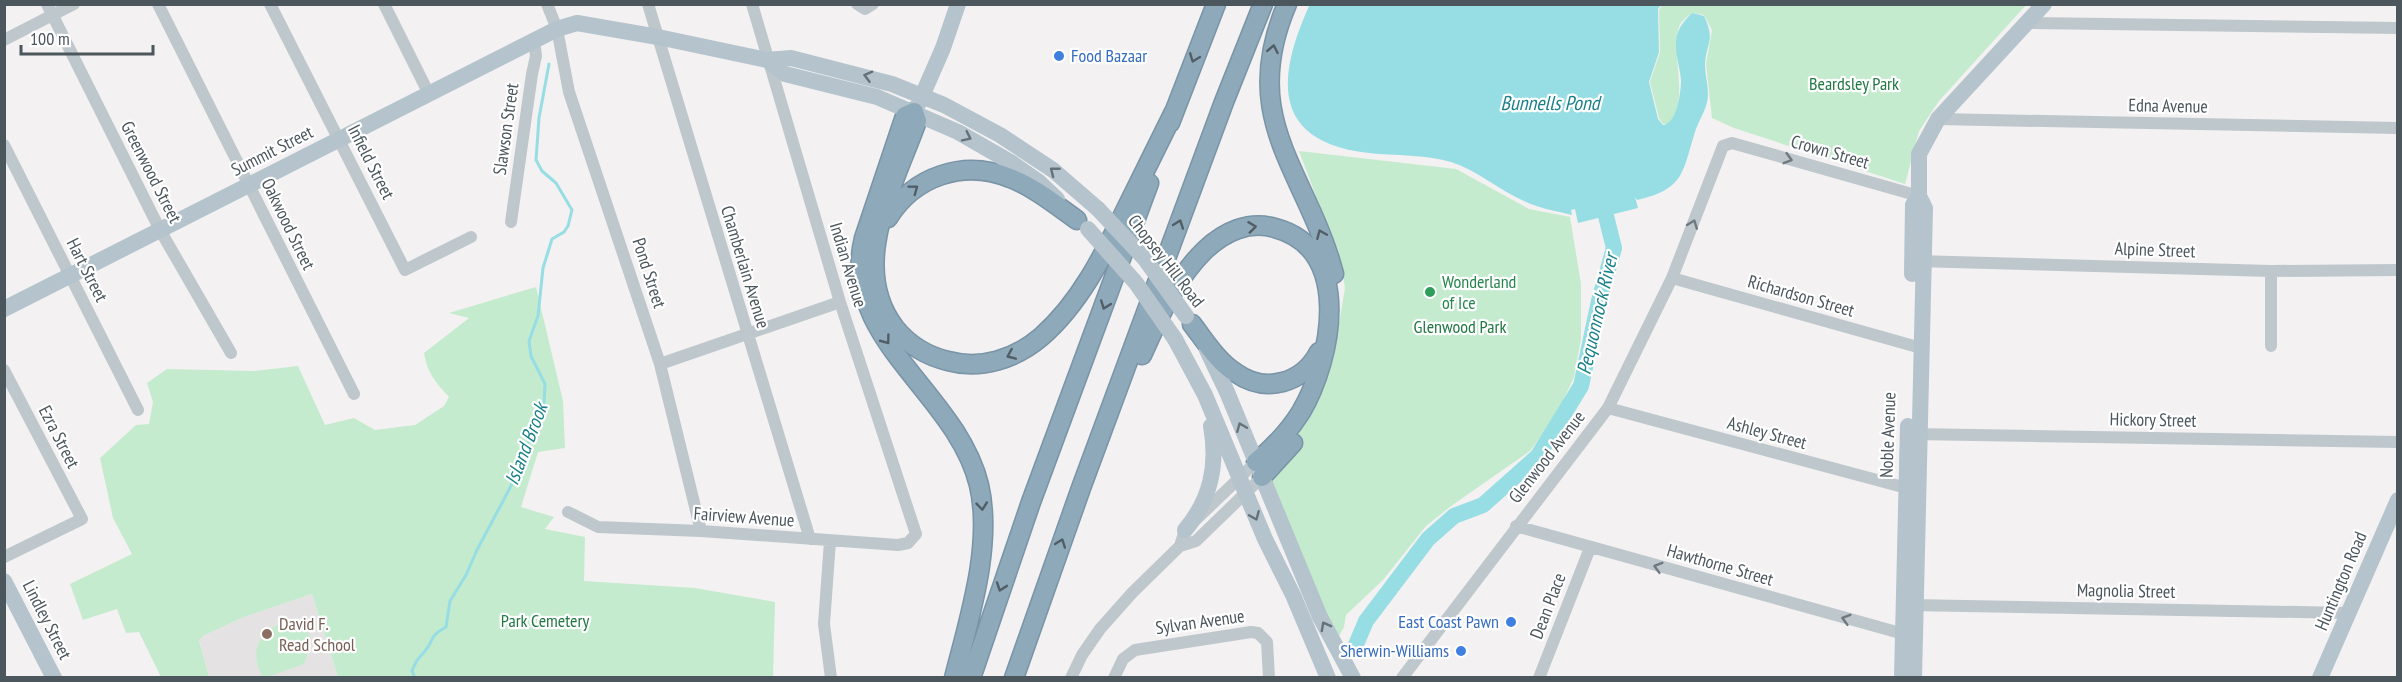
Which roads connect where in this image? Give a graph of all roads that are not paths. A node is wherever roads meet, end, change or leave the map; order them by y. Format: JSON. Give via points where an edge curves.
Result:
{"nodes":[{"id":1,"x":74,"y":4,"type":"edge"},
{"id":2,"x":158,"y":4,"type":"edge"},
{"id":3,"x":270,"y":4,"type":"edge"},
{"id":4,"x":384,"y":4,"type":"edge"},
{"id":5,"x":547,"y":4,"type":"edge"},
{"id":6,"x":648,"y":4,"type":"edge"},
{"id":7,"x":752,"y":4,"type":"edge"},
{"id":8,"x":958,"y":4,"type":"edge"},
{"id":9,"x":1215,"y":4,"type":"edge"},
{"id":10,"x":1263,"y":4,"type":"edge"},
{"id":11,"x":1287,"y":4,"type":"edge"},
{"id":12,"x":2044,"y":4,"type":"edge"},
{"id":13,"x":49,"y":10,"type":"edge"},
{"id":14,"x":2027,"y":22,"type":"junction"},
{"id":15,"x":2397,"y":28,"type":"edge"},
{"id":16,"x":557,"y":29,"type":"junction"},
{"id":17,"x":658,"y":37,"type":"junction"},
{"id":18,"x":4,"y":40,"type":"edge"},
{"id":19,"x":534,"y":40,"type":"junction"},
{"id":20,"x":767,"y":60,"type":"junction"},
{"id":21,"x":429,"y":94,"type":"junction"},
{"id":22,"x":923,"y":95,"type":"junction"},
{"id":23,"x":914,"y":112,"type":"junction"},
{"id":24,"x":1174,"y":112,"type":"junction"},
{"id":25,"x":1938,"y":119,"type":"junction"},
{"id":26,"x":2397,"y":128,"type":"edge"},
{"id":27,"x":339,"y":139,"type":"junction"},
{"id":28,"x":1732,"y":143,"type":"joint"},
{"id":29,"x":4,"y":145,"type":"edge"},
{"id":30,"x":249,"y":185,"type":"junction"},
{"id":31,"x":1919,"y":196,"type":"junction"},
{"id":32,"x":511,"y":222,"type":"dead end"},
{"id":33,"x":1083,"y":225,"type":"junction"},
{"id":34,"x":160,"y":230,"type":"junction"},
{"id":35,"x":471,"y":237,"type":"dead end"},
{"id":36,"x":875,"y":256,"type":"junction"},
{"id":37,"x":1918,"y":261,"type":"junction"},
{"id":38,"x":2397,"y":270,"type":"edge"},
{"id":39,"x":2271,"y":271,"type":"junction"},
{"id":40,"x":69,"y":276,"type":"junction"},
{"id":41,"x":1672,"y":278,"type":"junction"},
{"id":42,"x":840,"y":302,"type":"junction"},
{"id":43,"x":4,"y":309,"type":"edge"},
{"id":44,"x":1189,"y":320,"type":"junction"},
{"id":45,"x":1329,"y":322,"type":"junction"},
{"id":46,"x":746,"y":333,"type":"junction"},
{"id":47,"x":2271,"y":346,"type":"dead end"},
{"id":48,"x":1916,"y":347,"type":"junction"},
{"id":49,"x":231,"y":353,"type":"dead end"},
{"id":50,"x":660,"y":364,"type":"junction"},
{"id":51,"x":4,"y":370,"type":"edge"},
{"id":52,"x":354,"y":394,"type":"dead end"},
{"id":53,"x":1205,"y":395,"type":"junction"},
{"id":54,"x":1608,"y":408,"type":"junction"},
{"id":55,"x":138,"y":411,"type":"dead end"},
{"id":56,"x":1913,"y":434,"type":"junction"},
{"id":57,"x":2397,"y":442,"type":"edge"},
{"id":58,"x":1092,"y":456,"type":"junction"},
{"id":59,"x":1259,"y":470,"type":"junction"},
{"id":60,"x":1239,"y":477,"type":"junction"},
{"id":61,"x":1912,"y":490,"type":"junction"},
{"id":62,"x":1246,"y":493,"type":"junction"},
{"id":63,"x":2397,"y":500,"type":"edge"},
{"id":64,"x":568,"y":512,"type":"dead end"},
{"id":65,"x":1516,"y":526,"type":"junction"},
{"id":66,"x":701,"y":531,"type":"junction"},
{"id":67,"x":916,"y":534,"type":"joint"},
{"id":68,"x":1182,"y":538,"type":"junction"},
{"id":69,"x":810,"y":539,"type":"junction"},
{"id":70,"x":830,"y":541,"type":"junction"},
{"id":71,"x":1590,"y":548,"type":"junction"},
{"id":72,"x":4,"y":557,"type":"edge"},
{"id":73,"x":4,"y":581,"type":"edge"},
{"id":74,"x":1909,"y":605,"type":"junction"},
{"id":75,"x":2349,"y":613,"type":"junction"},
{"id":76,"x":1909,"y":636,"type":"junction"},
{"id":77,"x":54,"y":678,"type":"edge"},
{"id":78,"x":831,"y":678,"type":"edge"},
{"id":79,"x":954,"y":678,"type":"edge"},
{"id":80,"x":971,"y":678,"type":"edge"},
{"id":81,"x":1014,"y":678,"type":"edge"},
{"id":82,"x":1071,"y":678,"type":"edge"},
{"id":83,"x":1113,"y":678,"type":"edge"},
{"id":84,"x":1269,"y":678,"type":"edge"},
{"id":85,"x":1328,"y":678,"type":"edge"},
{"id":86,"x":1353,"y":678,"type":"edge"},
{"id":87,"x":1402,"y":678,"type":"edge"},
{"id":88,"x":1539,"y":678,"type":"edge"},
{"id":89,"x":1902,"y":678,"type":"edge"},
{"id":90,"x":1914,"y":678,"type":"edge"},
{"id":91,"x":2320,"y":678,"type":"edge"}],
"edges":[{"from":1,"to":13,"type":"street"},
{"from":2,"to":30,"type":"street","name":"Oakwood Street"},
{"from":3,"to":27,"type":"street","name":"Infield Street"},
{"from":4,"to":21,"type":"street"},
{"from":5,"to":16,"type":"street"},
{"from":6,"to":17,"type":"street","name":"Chamberlain Avenue"},
{"from":7,"to":20,"type":"street","name":"Indian Avenue"},
{"from":8,"to":22,"type":"main road"},
{"from":9,"to":24,"type":"highway","one_way":true},
{"from":58,"to":10,"type":"highway","one_way":true},
{"from":59,"to":11,"type":"highway","one_way":true,"via":[[1301,432],[1320,402],[1332,371],[1339,322],[1331,261],[1281,147],[1272,116],[1270,63]]},
{"from":12,"to":14,"type":"main road","name":"Noble Avenue"},
{"from":13,"to":18,"type":"street"},
{"from":13,"to":34,"type":"street","name":"Greenwood Street"},
{"from":14,"to":15,"type":"street"},
{"from":14,"to":25,"type":"main road","name":"Noble Avenue"},
{"from":16,"to":17,"type":"main road","name":"Chopsey Hill Road","via":[[577,23]]},
{"from":16,"to":19,"type":"main road","name":"Summit Street"},
{"from":16,"to":50,"type":"street","name":"Pond Street","via":[[569,92]]},
{"from":17,"to":20,"type":"main road","name":"Chopsey Hill Road"},
{"from":17,"to":46,"type":"street","name":"Chamberlain Avenue"},
{"from":19,"to":21,"type":"main road","name":"Summit Street"},
{"from":19,"to":32,"type":"street","name":"Slawson Street","via":[[536,56]]},
{"from":22,"to":20,"type":"main road","name":"Chopsey Hill Road","one_way":true,"via":[[806,61]]},
{"from":20,"to":23,"type":"main road","name":"Chopsey Hill Road","via":[[785,74],[865,93]]},
{"from":20,"to":42,"type":"street","name":"Indian Avenue"},
{"from":21,"to":27,"type":"main road","name":"Summit Street"},
{"from":22,"to":23,"type":"main road"},
{"from":44,"to":22,"type":"main road","name":"Chopsey Hill Road","one_way":true,"bridge":true,"via":[[1145,259],[1098,209],[1053,170],[973,119]]},
{"from":23,"to":33,"type":"main road","name":"Chopsey Hill Road","one_way":true,"via":[[1019,167]]},
{"from":23,"to":36,"type":"highway","via":[[916,121],[884,212]]},
{"from":23,"to":79,"type":"highway","one_way":true,"via":[[906,116],[866,230],[860,281],[875,323],[953,426],[971,459],[980,487],[982,553]]},
{"from":24,"to":36,"type":"highway","one_way":true,"via":[[1087,282],[1064,315],[1018,353],[989,363],[967,364],[944,361],[917,348],[899,332],[883,308],[876,286]]},
{"from":24,"to":80,"type":"highway","one_way":true},
{"from":25,"to":26,"type":"street","name":"Edna Avenue"},
{"from":25,"to":31,"type":"main road","name":"Noble Avenue","via":[[1919,154]]},
{"from":27,"to":30,"type":"main road","name":"Summit Street"},
{"from":27,"to":35,"type":"street","name":"Infield Street","via":[[405,270]]},
{"from":28,"to":31,"type":"street","name":"Crown Street","one_way":true},
{"from":41,"to":28,"type":"street","name":"Glenwood Avenue","one_way":true,"via":[[1723,146]]},
{"from":29,"to":40,"type":"street","name":"Hart Street"},
{"from":30,"to":34,"type":"main road","name":"Summit Street"},
{"from":30,"to":52,"type":"street","name":"Oakwood Street"},
{"from":31,"to":37,"type":"main road","name":"Noble Avenue","via":[[1913,205]]},
{"from":36,"to":33,"type":"highway","one_way":true,"via":[[883,227],[899,202],[922,183],[950,172],[982,170],[1011,178]]},
{"from":33,"to":53,"type":"main road","name":"Chopsey Hill Road","bridge":true,"via":[[1136,283]]},
{"from":34,"to":40,"type":"main road","name":"Summit Street"},
{"from":34,"to":49,"type":"street","name":"Greenwood Street"},
{"from":37,"to":39,"type":"street","name":"Alpine Street"},
{"from":37,"to":48,"type":"main road","name":"Noble Avenue"},
{"from":38,"to":39,"type":"street","name":"Alpine Street"},
{"from":39,"to":47,"type":"street"},
{"from":40,"to":43,"type":"main road","name":"Summit Street"},
{"from":40,"to":55,"type":"street","name":"Hart Street"},
{"from":41,"to":48,"type":"street","name":"Richardson Street"},
{"from":41,"to":54,"type":"street","name":"Glenwood Avenue"},
{"from":42,"to":46,"type":"street"},
{"from":42,"to":67,"type":"street","name":"Indian Avenue"},
{"from":44,"to":45,"type":"highway","via":[[1236,373],[1253,382],[1272,384],[1295,378],[1312,363]]},
{"from":59,"to":44,"type":"main road","name":"Chopsey Hill Road","one_way":true,"via":[[1221,377]]},
{"from":58,"to":45,"type":"highway","one_way":true,"via":[[1179,283],[1201,254],[1231,231],[1268,226],[1293,235],[1307,246],[1324,275]]},
{"from":45,"to":59,"type":"highway","via":[[1322,361],[1309,397]]},
{"from":46,"to":50,"type":"street"},
{"from":46,"to":69,"type":"street","name":"Chamberlain Avenue"},
{"from":48,"to":56,"type":"main road","name":"Noble Avenue"},
{"from":50,"to":66,"type":"street","name":"Pond Street"},
{"from":51,"to":72,"type":"street","name":"Ezra Street","via":[[82,519]]},
{"from":53,"to":60,"type":"main road","name":"Chopsey Hill Road"},
{"from":53,"to":68,"type":"main road","via":[[1214,444],[1213,471],[1205,500]]},
{"from":54,"to":61,"type":"street","name":"Ashley Street"},
{"from":54,"to":65,"type":"street","name":"Glenwood Avenue"},
{"from":56,"to":57,"type":"street","name":"Hickory Street"},
{"from":56,"to":61,"type":"main road","name":"Noble Avenue"},
{"from":81,"to":58,"type":"highway","one_way":true},
{"from":59,"to":60,"type":"street"},
{"from":59,"to":62,"type":"street"},
{"from":86,"to":59,"type":"main road","name":"Chopsey Hill Road","one_way":true,"via":[[1320,617]]},
{"from":60,"to":62,"type":"main road","name":"Chopsey Hill Road"},
{"from":60,"to":68,"type":"street"},
{"from":61,"to":74,"type":"main road","name":"Noble Avenue"},
{"from":62,"to":68,"type":"street","via":[[1196,541]]},
{"from":62,"to":85,"type":"main road","name":"Chopsey Hill Road","one_way":true},
{"from":63,"to":75,"type":"main road","name":"Huntington Road"},
{"from":64,"to":66,"type":"street","name":"Fairview Avenue","via":[[598,527]]},
{"from":65,"to":71,"type":"street","name":"Hawthorne Street"},
{"from":65,"to":87,"type":"street","name":"Glenwood Avenue"},
{"from":66,"to":69,"type":"street","name":"Fairview Avenue"},
{"from":67,"to":70,"type":"street","name":"Fairview Avenue","via":[[908,543],[898,545]]},
{"from":68,"to":82,"type":"street","via":[[1100,629]]},
{"from":69,"to":70,"type":"street","name":"Fairview Avenue"},
{"from":70,"to":78,"type":"street","via":[[824,624]]},
{"from":76,"to":71,"type":"street","name":"Hawthorne Street","one_way":true},
{"from":71,"to":88,"type":"street","name":"Dean Place"},
{"from":73,"to":77,"type":"main road","name":"Lindley Street"},
{"from":74,"to":75,"type":"street","name":"Magnolia Street"},
{"from":74,"to":76,"type":"main road","name":"Noble Avenue"},
{"from":75,"to":91,"type":"main road","name":"Huntington Road"},
{"from":76,"to":89,"type":"main road","name":"Noble Avenue"},
{"from":76,"to":90,"type":"main road","name":"Noble Avenue"},
{"from":83,"to":84,"type":"street","name":"Sylvan Avenue","via":[[1123,659],[1135,650],[1251,632],[1267,642]]}]}
